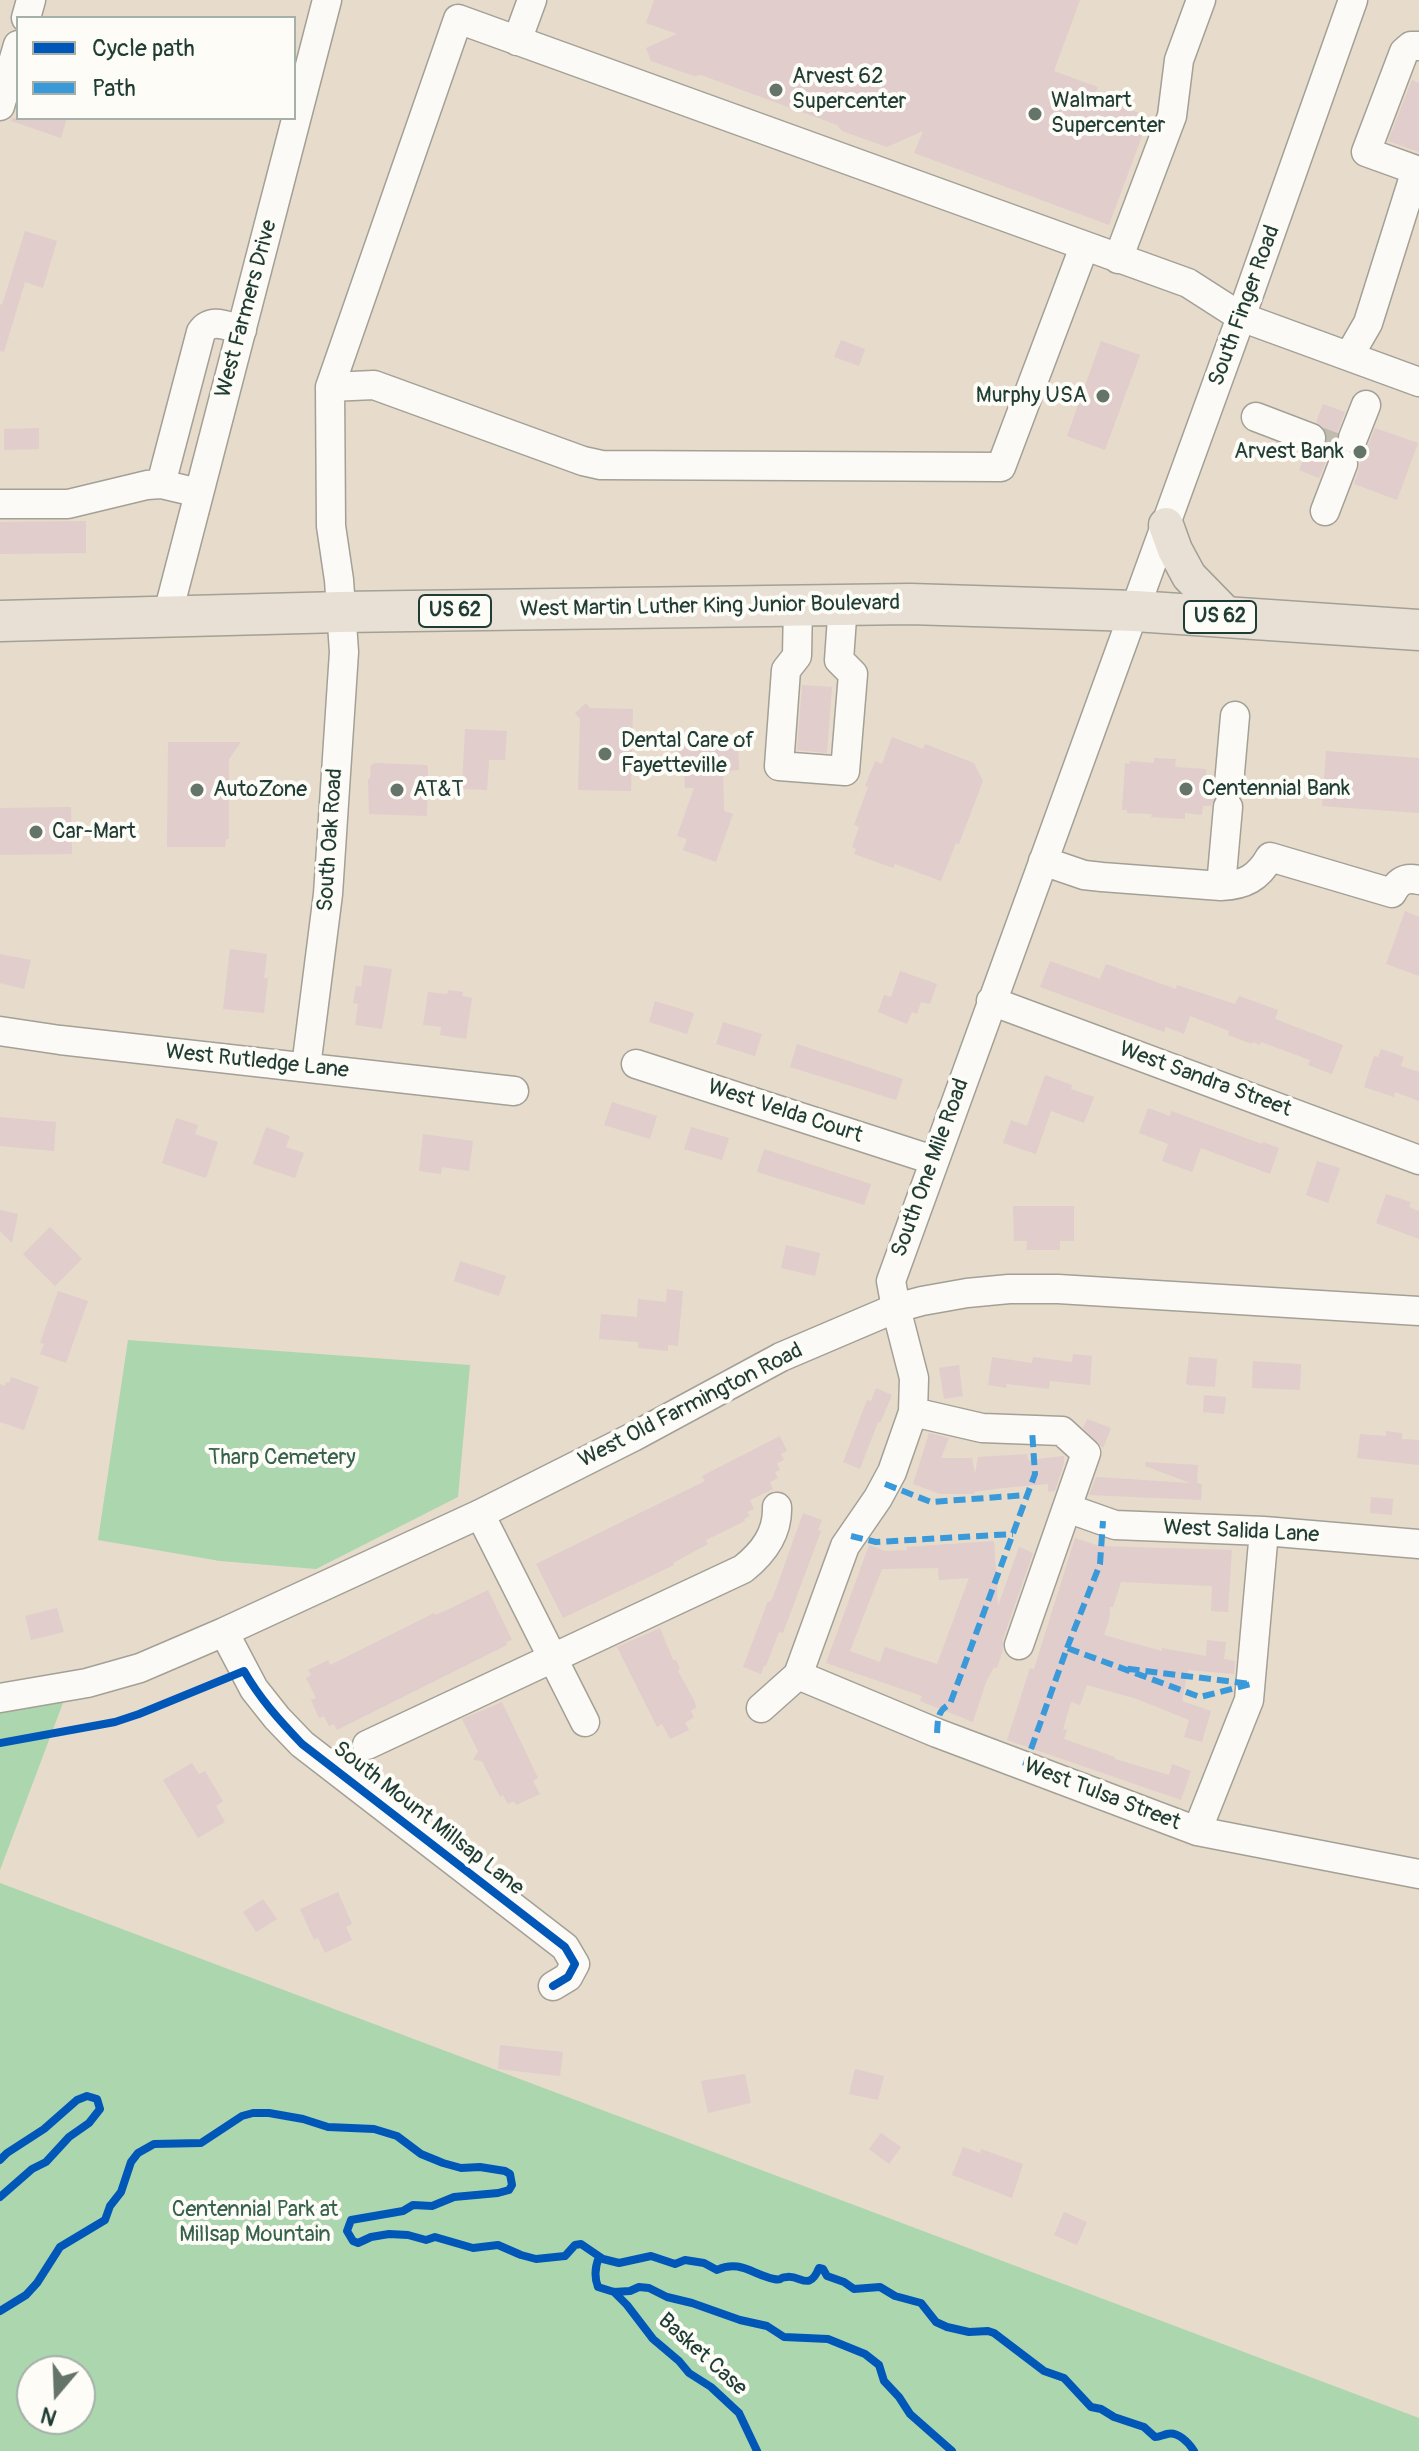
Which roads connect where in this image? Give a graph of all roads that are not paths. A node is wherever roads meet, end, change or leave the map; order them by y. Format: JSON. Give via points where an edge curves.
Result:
{"nodes":[{"id":1,"x":327,"y":0,"type":"edge"},
{"id":2,"x":532,"y":0,"type":"edge"},
{"id":3,"x":1201,"y":0,"type":"edge"},
{"id":4,"x":1353,"y":0,"type":"edge"},
{"id":5,"x":517,"y":41,"type":"junction"},
{"id":6,"x":1419,"y":46,"type":"edge"},
{"id":7,"x":16,"y":52,"type":"edge"},
{"id":8,"x":0,"y":106,"type":"edge"},
{"id":9,"x":1417,"y":171,"type":"edge"},
{"id":10,"x":1084,"y":247,"type":"junction"},
{"id":11,"x":1118,"y":259,"type":"junction"},
{"id":12,"x":1241,"y":317,"type":"junction"},
{"id":13,"x":242,"y":330,"type":"junction"},
{"id":14,"x":1349,"y":356,"type":"junction"},
{"id":15,"x":1419,"y":382,"type":"edge"},
{"id":16,"x":330,"y":387,"type":"junction"},
{"id":17,"x":1366,"y":405,"type":"dead end"},
{"id":18,"x":1256,"y":417,"type":"dead end"},
{"id":19,"x":1311,"y":438,"type":"tunnel mouth"},
{"id":20,"x":161,"y":484,"type":"junction"},
{"id":21,"x":199,"y":493,"type":"junction"},
{"id":22,"x":0,"y":504,"type":"edge"},
{"id":23,"x":1325,"y":511,"type":"dead end"},
{"id":24,"x":1166,"y":525,"type":"junction"},
{"id":25,"x":798,"y":604,"type":"junction"},
{"id":26,"x":843,"y":604,"type":"junction"},
{"id":27,"x":1135,"y":611,"type":"junction"},
{"id":28,"x":341,"y":612,"type":"junction"},
{"id":29,"x":167,"y":617,"type":"junction"},
{"id":30,"x":1229,"y":617,"type":"junction"},
{"id":31,"x":0,"y":621,"type":"edge"},
{"id":32,"x":1419,"y":630,"type":"edge"},
{"id":33,"x":1235,"y":716,"type":"dead end"},
{"id":34,"x":1043,"y":861,"type":"junction"},
{"id":35,"x":1419,"y":880,"type":"edge"},
{"id":36,"x":1221,"y":886,"type":"junction"},
{"id":37,"x":991,"y":1001,"type":"junction"},
{"id":38,"x":0,"y":1031,"type":"edge"},
{"id":39,"x":636,"y":1064,"type":"dead end"},
{"id":40,"x":306,"y":1067,"type":"junction"},
{"id":41,"x":514,"y":1091,"type":"dead end"},
{"id":42,"x":933,"y":1160,"type":"junction"},
{"id":43,"x":1419,"y":1160,"type":"edge"},
{"id":44,"x":896,"y":1308,"type":"junction"},
{"id":45,"x":1419,"y":1311,"type":"edge"},
{"id":46,"x":913,"y":1412,"type":"junction"},
{"id":47,"x":777,"y":1507,"type":"dead end"},
{"id":48,"x":1067,"y":1508,"type":"junction"},
{"id":49,"x":480,"y":1514,"type":"junction"},
{"id":50,"x":1264,"y":1531,"type":"junction"},
{"id":51,"x":1419,"y":1544,"type":"edge"},
{"id":52,"x":224,"y":1632,"type":"junction"},
{"id":53,"x":1019,"y":1645,"type":"dead end"},
{"id":54,"x":552,"y":1658,"type":"junction"},
{"id":55,"x":798,"y":1675,"type":"junction"},
{"id":56,"x":0,"y":1698,"type":"edge"},
{"id":57,"x":761,"y":1708,"type":"dead end"},
{"id":58,"x":585,"y":1722,"type":"dead end"},
{"id":59,"x":367,"y":1745,"type":"dead end"},
{"id":60,"x":1197,"y":1831,"type":"junction"},
{"id":61,"x":1419,"y":1874,"type":"edge"},
{"id":62,"x":553,"y":1986,"type":"dead end"}],
"edges":[{"from":1,"to":13,"type":"street","name":"West Farmers Drive"},
{"from":2,"to":5,"type":"street"},
{"from":3,"to":11,"type":"street","via":[[1179,60],[1172,116]]},
{"from":4,"to":12,"type":"street","name":"South Finger Road"},
{"from":5,"to":10,"type":"street"},
{"from":5,"to":16,"type":"street","name":"South Oak Road","via":[[458,19]]},
{"from":6,"to":9,"type":"street","via":[[1404,52],[1366,152]]},
{"from":7,"to":8,"type":"street"},
{"from":9,"to":14,"type":"street","via":[[1368,323]]},
{"from":10,"to":11,"type":"street"},
{"from":10,"to":16,"type":"street","via":[[1001,467],[601,465],[374,385]]},
{"from":11,"to":12,"type":"street","via":[[1188,283]]},
{"from":12,"to":14,"type":"street"},
{"from":12,"to":24,"type":"street","name":"South Finger Road"},
{"from":13,"to":20,"type":"street","via":[[213,323],[201,332]]},
{"from":13,"to":21,"type":"street","name":"West Farmers Drive"},
{"from":14,"to":15,"type":"street"},
{"from":16,"to":28,"type":"street","name":"South Oak Road","via":[[331,526]]},
{"from":17,"to":23,"type":"street"},
{"from":18,"to":19,"type":"street"},
{"from":20,"to":21,"type":"street"},
{"from":20,"to":22,"type":"street","via":[[68,504]]},
{"from":21,"to":29,"type":"street","name":"West Farmers Drive"},
{"from":24,"to":27,"type":"street","name":"South Finger Road"},
{"from":24,"to":30,"type":"main road","via":[[1189,576]]},
{"from":25,"to":26,"type":"highway","name":"West Martin Luther King Junior Boulevard","number":"US 62"},
{"from":25,"to":26,"type":"street","via":[[797,656],[786,670],[779,766],[845,771],[853,674],[839,660]]},
{"from":25,"to":28,"type":"highway","name":"West Martin Luther King Junior Boulevard","number":"US 62"},
{"from":26,"to":27,"type":"highway","name":"West Martin Luther King Junior Boulevard","number":"US 62"},
{"from":27,"to":30,"type":"highway","name":"West Martin Luther King Junior Boulevard","number":"US 62"},
{"from":27,"to":34,"type":"street","name":"South One Mile Road"},
{"from":28,"to":29,"type":"highway","name":"West Martin Luther King Junior Boulevard","number":"US 62"},
{"from":28,"to":40,"type":"street","name":"South Oak Road","via":[[344,652],[330,872]]},
{"from":29,"to":31,"type":"highway","name":"West Martin Luther King Junior Boulevard","number":"US 62"},
{"from":30,"to":32,"type":"highway","name":"West Martin Luther King Junior Boulevard","number":"US 62"},
{"from":33,"to":36,"type":"street"},
{"from":34,"to":36,"type":"street","via":[[1084,875]]},
{"from":34,"to":37,"type":"street","name":"South One Mile Road"},
{"from":35,"to":36,"type":"street","via":[[1408,878],[1392,893],[1270,857],[1252,880]]},
{"from":37,"to":42,"type":"street","name":"South One Mile Road"},
{"from":37,"to":43,"type":"street","name":"West Sandra Street"},
{"from":38,"to":40,"type":"street","name":"West Rutledge Lane"},
{"from":39,"to":42,"type":"street","name":"West Velda Court"},
{"from":40,"to":41,"type":"street","name":"West Rutledge Lane"},
{"from":42,"to":44,"type":"street","name":"South One Mile Road","via":[[891,1281]]},
{"from":44,"to":45,"type":"street","name":"West Old Farmington Road","via":[[967,1293],[1058,1289]]},
{"from":44,"to":46,"type":"street","name":"South One Mile Road","via":[[914,1378]]},
{"from":44,"to":49,"type":"street","name":"West Old Farmington Road","via":[[781,1357]]},
{"from":46,"to":48,"type":"street","via":[[982,1428],[1062,1431],[1086,1453]]},
{"from":46,"to":55,"type":"street","name":"South One Mile Road","via":[[892,1472],[845,1546]]},
{"from":47,"to":54,"type":"street","via":[[768,1544],[743,1569]]},
{"from":48,"to":50,"type":"street","name":"West Salida Lane","via":[[1115,1525]]},
{"from":48,"to":53,"type":"street"},
{"from":49,"to":52,"type":"street","name":"West Old Farmington Road"},
{"from":49,"to":54,"type":"street"},
{"from":50,"to":51,"type":"street","name":"West Salida Lane"},
{"from":50,"to":60,"type":"street","via":[[1249,1700]]},
{"from":52,"to":56,"type":"street","name":"West Old Farmington Road","via":[[140,1668]]},
{"from":52,"to":62,"type":"street","name":"South Mount Millsap Lane","via":[[254,1689],[302,1744],[565,1947],[575,1964],[568,1977]]},
{"from":54,"to":58,"type":"street"},
{"from":54,"to":59,"type":"street"},
{"from":55,"to":57,"type":"street","name":"South One Mile Road"},
{"from":55,"to":60,"type":"street","name":"West Tulsa Street"},
{"from":60,"to":61,"type":"street","name":"West Tulsa Street"}]}
